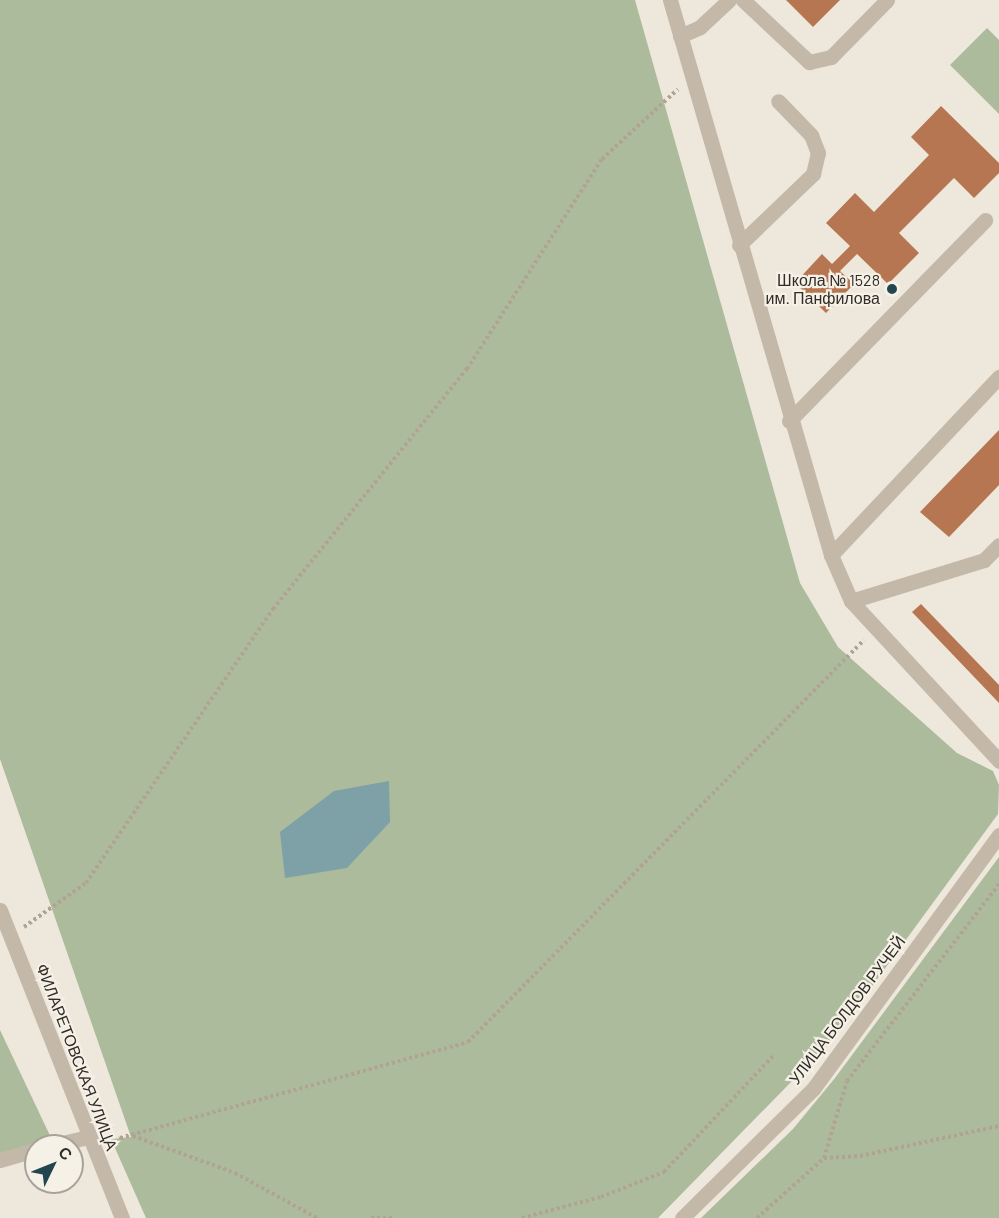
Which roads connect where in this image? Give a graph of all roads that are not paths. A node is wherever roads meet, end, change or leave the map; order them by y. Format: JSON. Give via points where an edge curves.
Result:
{"nodes":[{"id":1,"x":670,"y":0,"type":"edge"},
{"id":2,"x":729,"y":0,"type":"edge"},
{"id":3,"x":743,"y":0,"type":"edge"},
{"id":4,"x":887,"y":0,"type":"edge"},
{"id":5,"x":680,"y":36,"type":"junction"},
{"id":6,"x":778,"y":101,"type":"dead end"},
{"id":7,"x":985,"y":220,"type":"dead end"},
{"id":8,"x":739,"y":244,"type":"junction"},
{"id":9,"x":999,"y":377,"type":"edge"},
{"id":10,"x":789,"y":421,"type":"junction"},
{"id":11,"x":999,"y":544,"type":"edge"},
{"id":12,"x":831,"y":555,"type":"junction"},
{"id":13,"x":851,"y":601,"type":"junction"},
{"id":14,"x":999,"y":760,"type":"edge"},
{"id":15,"x":999,"y":835,"type":"edge"},
{"id":16,"x":0,"y":910,"type":"edge"},
{"id":17,"x":88,"y":1137,"type":"junction"},
{"id":18,"x":84,"y":1138,"type":"edge"},
{"id":19,"x":24,"y":1153,"type":"edge"},
{"id":20,"x":0,"y":1160,"type":"edge"},
{"id":21,"x":122,"y":1218,"type":"edge"},
{"id":22,"x":682,"y":1218,"type":"edge"}],
"edges":[{"from":1,"to":5,"type":"street"},
{"from":2,"to":5,"type":"street","via":[[700,27]]},
{"from":3,"to":4,"type":"street","via":[[809,62],[831,57]]},
{"from":5,"to":8,"type":"street"},
{"from":6,"to":8,"type":"street","via":[[811,135],[818,153],[813,174]]},
{"from":7,"to":10,"type":"street"},
{"from":8,"to":10,"type":"street"},
{"from":9,"to":12,"type":"street"},
{"from":10,"to":12,"type":"street"},
{"from":11,"to":13,"type":"street","via":[[984,560]]},
{"from":12,"to":13,"type":"street"},
{"from":13,"to":14,"type":"street"},
{"from":15,"to":22,"type":"street","name":"УЛИЦА БОЛДОВ РУЧЕЙ","via":[[813,1089]]},
{"from":16,"to":17,"type":"street","name":"ФИЛАРЕТОВСКАЯ УЛИЦА"},
{"from":17,"to":18,"type":"street"},
{"from":17,"to":21,"type":"street","name":"ФИЛАРЕТОВСКАЯ УЛИЦА"},
{"from":19,"to":20,"type":"street"}]}
